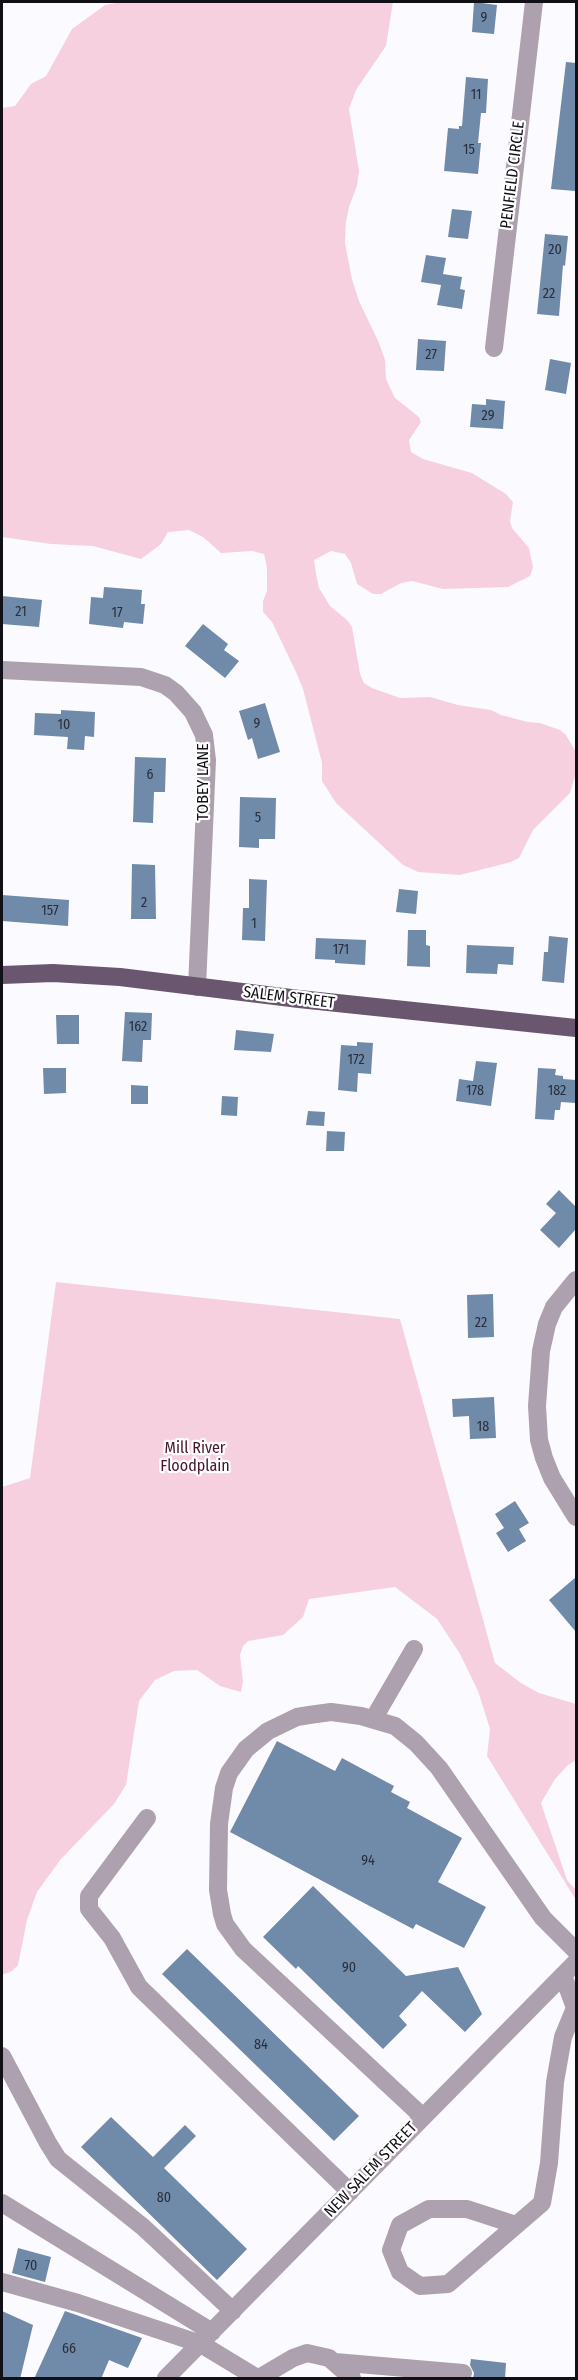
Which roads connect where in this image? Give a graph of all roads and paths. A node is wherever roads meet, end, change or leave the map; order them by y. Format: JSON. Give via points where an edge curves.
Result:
{"nodes":[{"id":1,"x":534,"y":2,"type":"edge"},
{"id":2,"x":494,"y":348,"type":"dead end"},
{"id":3,"x":2,"y":669,"type":"edge"},
{"id":4,"x":2,"y":975,"type":"edge"},
{"id":5,"x":197,"y":987,"type":"junction"},
{"id":6,"x":576,"y":1028,"type":"edge"},
{"id":7,"x":576,"y":1280,"type":"edge"},
{"id":8,"x":576,"y":1517,"type":"edge"},
{"id":9,"x":414,"y":1649,"type":"dead end"},
{"id":10,"x":374,"y":1718,"type":"junction"},
{"id":11,"x":147,"y":1818,"type":"dead end"},
{"id":12,"x":576,"y":1951,"type":"edge"},
{"id":13,"x":576,"y":1962,"type":"edge"},
{"id":14,"x":563,"y":1975,"type":"junction"},
{"id":15,"x":2,"y":2056,"type":"edge"},
{"id":16,"x":423,"y":2117,"type":"junction"},
{"id":17,"x":350,"y":2192,"type":"junction"},
{"id":18,"x":2,"y":2202,"type":"edge"},
{"id":19,"x":516,"y":2225,"type":"junction"},
{"id":20,"x":2,"y":2282,"type":"edge"},
{"id":21,"x":233,"y":2311,"type":"junction"},
{"id":22,"x":207,"y":2338,"type":"junction"},
{"id":23,"x":335,"y":2362,"type":"junction"},
{"id":24,"x":463,"y":2373,"type":"dead end"},
{"id":25,"x":166,"y":2379,"type":"edge"},
{"id":26,"x":258,"y":2379,"type":"edge"},
{"id":27,"x":352,"y":2379,"type":"edge"}],
"edges":[{"from":1,"to":2,"type":"street","name":"PENFIELD CIRCLE"},
{"from":3,"to":5,"type":"street","name":"TOBEY LANE","via":[[141,677],[176,693],[193,712],[204,735],[207,760]]},
{"from":4,"to":5,"type":"main road","name":"SALEM STREET","via":[[70,974]]},
{"from":5,"to":6,"type":"main road","name":"SALEM STREET"},
{"from":7,"to":8,"type":"street","via":[[554,1307],[547,1324],[537,1406],[539,1440],[548,1468]]},
{"from":9,"to":10,"type":"street"},
{"from":10,"to":12,"type":"street","via":[[406,1734],[439,1768],[543,1918]]},
{"from":10,"to":16,"type":"street","via":[[331,1712],[297,1717],[256,1740],[238,1758],[224,1788],[219,1824],[219,1903],[225,1924],[243,1949]]},
{"from":11,"to":17,"type":"street","via":[[89,1896],[89,1909],[112,1938],[139,1987]]},
{"from":13,"to":14,"type":"street","name":"NEW SALEM STREET"},
{"from":14,"to":16,"type":"street","name":"NEW SALEM STREET"},
{"from":14,"to":19,"type":"street","via":[[575,2008],[563,2037],[555,2082],[542,2203]]},
{"from":15,"to":21,"type":"street","via":[[58,2158],[143,2227]]},
{"from":16,"to":17,"type":"street","name":"NEW SALEM STREET"},
{"from":17,"to":21,"type":"street","name":"NEW SALEM STREET"},
{"from":18,"to":22,"type":"street"},
{"from":19,"to":19,"type":"street","via":[[448,2284],[420,2286],[400,2272],[391,2250],[400,2225],[429,2209],[467,2209]]},
{"from":20,"to":22,"type":"street"},
{"from":21,"to":22,"type":"street","name":"NEW SALEM STREET"},
{"from":22,"to":25,"type":"street","name":"NEW SALEM STREET"},
{"from":22,"to":26,"type":"street"},
{"from":23,"to":24,"type":"street"},
{"from":23,"to":26,"type":"street","via":[[322,2355],[300,2355]]},
{"from":23,"to":27,"type":"street"}]}
